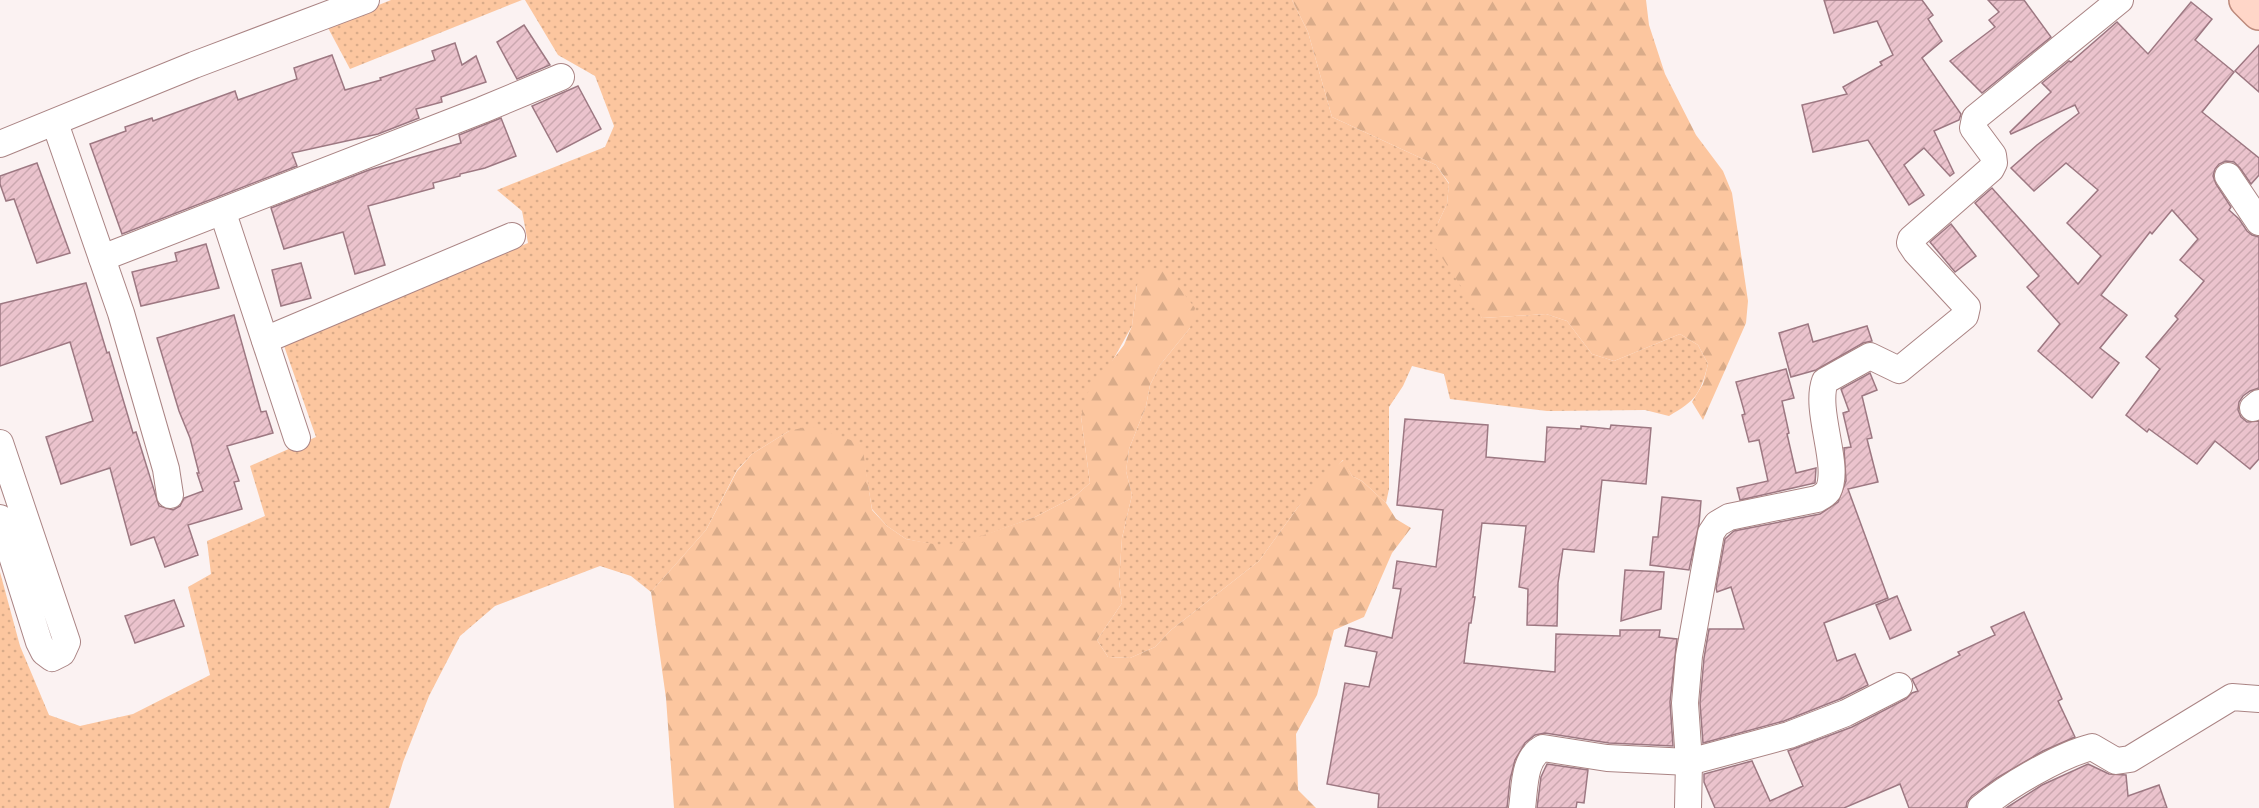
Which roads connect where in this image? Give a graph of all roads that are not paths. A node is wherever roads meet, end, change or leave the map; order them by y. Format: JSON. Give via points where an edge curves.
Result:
{"nodes":[{"id":1,"x":366,"y":0,"type":"edge"},
{"id":2,"x":2120,"y":0,"type":"edge"},
{"id":3,"x":2246,"y":0,"type":"edge"},
{"id":4,"x":2259,"y":13,"type":"edge"},
{"id":5,"x":561,"y":77,"type":"dead end"},
{"id":6,"x":55,"y":123,"type":"junction"},
{"id":7,"x":0,"y":144,"type":"edge"},
{"id":8,"x":2228,"y":176,"type":"dead end"},
{"id":9,"x":223,"y":213,"type":"junction"},
{"id":10,"x":2259,"y":222,"type":"edge"},
{"id":11,"x":512,"y":236,"type":"dead end"},
{"id":12,"x":102,"y":258,"type":"junction"},
{"id":13,"x":265,"y":340,"type":"junction"},
{"id":14,"x":297,"y":438,"type":"dead end"},
{"id":15,"x":0,"y":443,"type":"edge"},
{"id":16,"x":170,"y":495,"type":"dead end"},
{"id":17,"x":0,"y":518,"type":"edge"},
{"id":18,"x":1899,"y":686,"type":"dead end"},
{"id":19,"x":2259,"y":699,"type":"edge"},
{"id":20,"x":1689,"y":762,"type":"junction"},
{"id":21,"x":1522,"y":808,"type":"edge"},
{"id":22,"x":1688,"y":808,"type":"edge"},
{"id":23,"x":1981,"y":808,"type":"edge"}],
"edges":[{"from":1,"to":6,"type":"street"},
{"from":2,"to":20,"type":"street","via":[[1975,118],[1973,128],[1993,155],[1991,170],[1911,239],[1916,252],[1967,307],[1965,316],[1899,370],[1870,356],[1825,381],[1823,421],[1831,480],[1827,493],[1817,500],[1729,517],[1712,533],[1689,656],[1685,704]]},
{"from":3,"to":4,"type":"main road"},
{"from":5,"to":9,"type":"street"},
{"from":6,"to":7,"type":"street"},
{"from":6,"to":12,"type":"street"},
{"from":8,"to":10,"type":"street"},
{"from":9,"to":12,"type":"street"},
{"from":9,"to":13,"type":"street"},
{"from":11,"to":13,"type":"street"},
{"from":12,"to":16,"type":"street","via":[[166,469]]},
{"from":13,"to":14,"type":"street"},
{"from":15,"to":17,"type":"street","via":[[67,642],[62,653],[52,658],[39,642]]},
{"from":18,"to":20,"type":"street","via":[[1789,735]]},
{"from":19,"to":23,"type":"street","via":[[2232,697],[2130,759],[2116,761],[2092,747],[2078,751]]},
{"from":20,"to":21,"type":"street","via":[[1607,758],[1543,748],[1530,760]]},
{"from":20,"to":22,"type":"street"}]}
